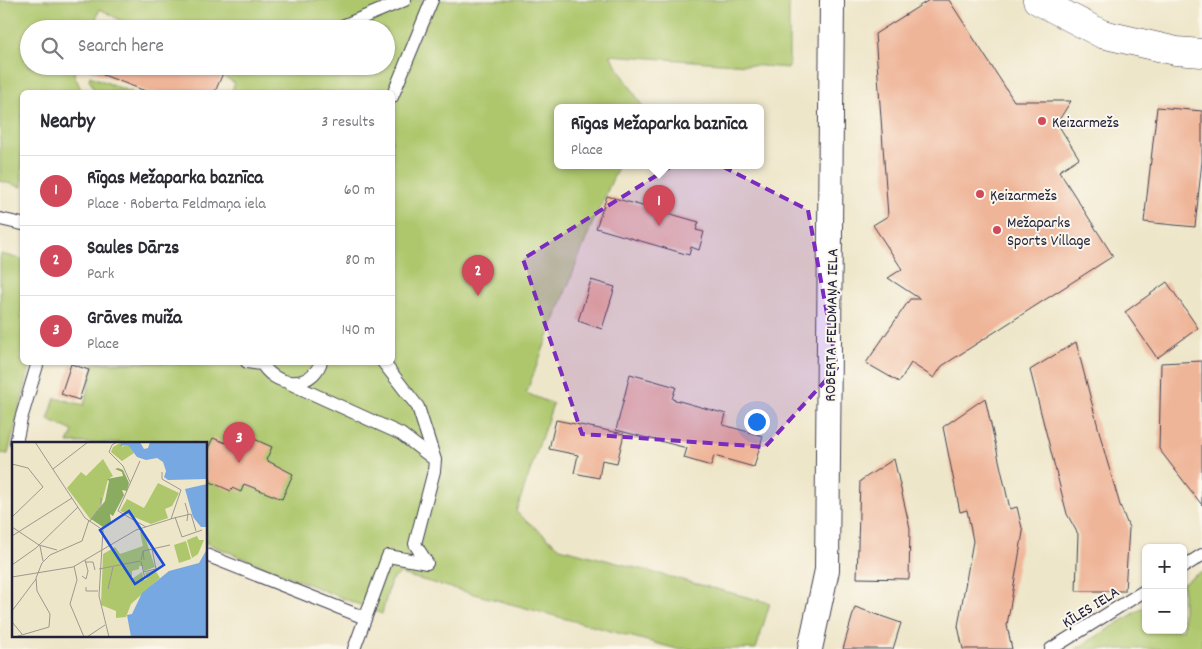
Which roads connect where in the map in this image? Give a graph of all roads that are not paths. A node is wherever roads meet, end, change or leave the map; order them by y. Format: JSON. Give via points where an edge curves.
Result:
{"nodes":[{"id":1,"x":405,"y":0,"type":"edge"},
{"id":2,"x":432,"y":0,"type":"edge"},
{"id":3,"x":832,"y":0,"type":"edge"},
{"id":4,"x":1037,"y":0,"type":"edge"},
{"id":5,"x":357,"y":20,"type":"edge"},
{"id":6,"x":1202,"y":54,"type":"edge"},
{"id":7,"x":395,"y":90,"type":"edge"},
{"id":8,"x":0,"y":219,"type":"edge"},
{"id":9,"x":20,"y":224,"type":"edge"},
{"id":10,"x":37,"y":365,"type":"edge"},
{"id":11,"x":262,"y":365,"type":"edge"},
{"id":12,"x":320,"y":365,"type":"edge"},
{"id":13,"x":385,"y":365,"type":"edge"},
{"id":14,"x":289,"y":383,"type":"junction"},
{"id":15,"x":16,"y":442,"type":"edge"},
{"id":16,"x":435,"y":460,"type":"junction"},
{"id":17,"x":1202,"y":555,"type":"edge"},
{"id":18,"x":208,"y":556,"type":"edge"},
{"id":19,"x":1187,"y":564,"type":"edge"},
{"id":20,"x":1142,"y":592,"type":"edge"},
{"id":21,"x":366,"y":618,"type":"junction"},
{"id":22,"x":354,"y":649,"type":"edge"},
{"id":23,"x":810,"y":649,"type":"edge"},
{"id":24,"x":1051,"y":649,"type":"edge"}],
"edges":[{"from":1,"to":5,"type":"lane"},
{"from":2,"to":7,"type":"lane"},
{"from":3,"to":23,"type":"street","name":"ROBERTA FELDMAŅA IELA","via":[[828,570]]},
{"from":4,"to":6,"type":"street","via":[[1102,34]]},
{"from":8,"to":9,"type":"lane"},
{"from":10,"to":15,"type":"lane"},
{"from":11,"to":14,"type":"lane","via":[[272,378]]},
{"from":12,"to":14,"type":"lane","via":[[305,380]]},
{"from":13,"to":16,"type":"lane","via":[[418,407]]},
{"from":14,"to":16,"type":"lane","via":[[401,434]]},
{"from":16,"to":21,"type":"lane","via":[[415,544],[427,563],[388,556]]},
{"from":17,"to":19,"type":"lane"},
{"from":18,"to":21,"type":"lane"},
{"from":20,"to":24,"type":"lane","name":"ĶĪLES IELA"},
{"from":21,"to":22,"type":"lane"}]}
